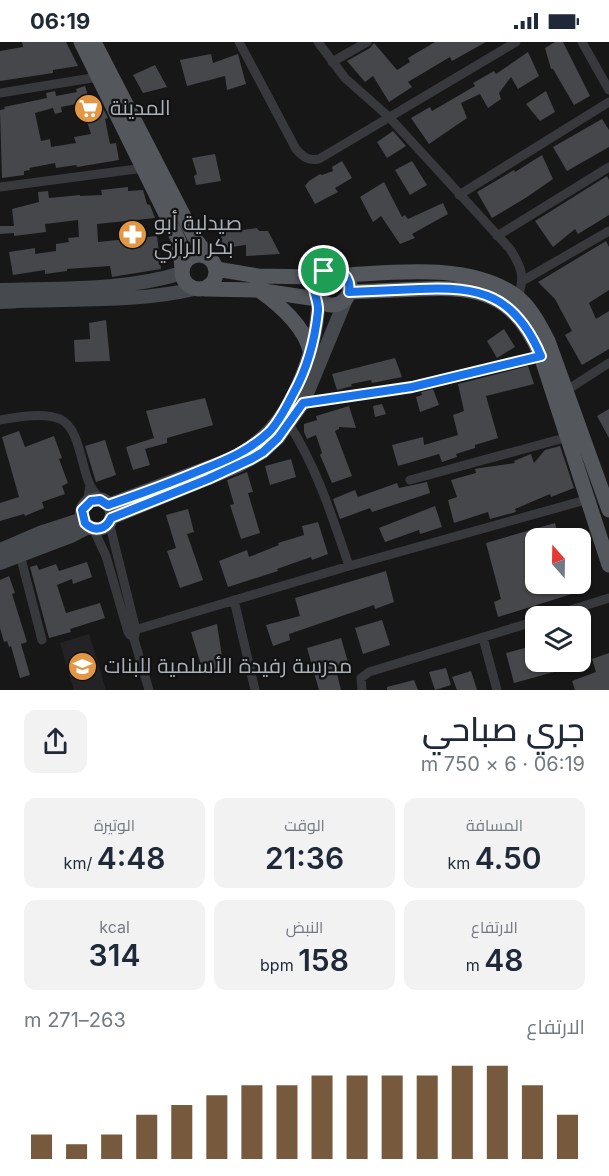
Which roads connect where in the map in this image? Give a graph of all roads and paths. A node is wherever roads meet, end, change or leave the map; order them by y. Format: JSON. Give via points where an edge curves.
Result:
{"nodes":[{"id":1,"x":81,"y":42,"type":"edge"},
{"id":2,"x":94,"y":42,"type":"edge"},
{"id":3,"x":239,"y":42,"type":"edge"},
{"id":4,"x":318,"y":42,"type":"edge"},
{"id":5,"x":367,"y":42,"type":"edge"},
{"id":6,"x":516,"y":42,"type":"edge"},
{"id":7,"x":582,"y":42,"type":"edge"},
{"id":8,"x":332,"y":62,"type":"junction"},
{"id":9,"x":98,"y":77,"type":"junction"},
{"id":10,"x":609,"y":90,"type":"edge"},
{"id":11,"x":0,"y":93,"type":"edge"},
{"id":12,"x":609,"y":102,"type":"edge"},
{"id":13,"x":389,"y":117,"type":"junction"},
{"id":14,"x":609,"y":167,"type":"edge"},
{"id":15,"x":144,"y":168,"type":"junction"},
{"id":16,"x":0,"y":187,"type":"edge"},
{"id":17,"x":459,"y":195,"type":"junction"},
{"id":18,"x":609,"y":231,"type":"edge"},
{"id":19,"x":497,"y":236,"type":"junction"},
{"id":20,"x":214,"y":265,"type":"junction"},
{"id":21,"x":182,"y":271,"type":"junction"},
{"id":22,"x":371,"y":274,"type":"junction"},
{"id":23,"x":345,"y":275,"type":"junction"},
{"id":24,"x":317,"y":277,"type":"junction"},
{"id":25,"x":524,"y":280,"type":"junction"},
{"id":26,"x":200,"y":289,"type":"junction"},
{"id":27,"x":0,"y":290,"type":"edge"},
{"id":28,"x":257,"y":290,"type":"junction"},
{"id":29,"x":372,"y":291,"type":"junction"},
{"id":30,"x":348,"y":295,"type":"junction"},
{"id":31,"x":518,"y":297,"type":"junction"},
{"id":32,"x":318,"y":299,"type":"junction"},
{"id":33,"x":0,"y":302,"type":"edge"},
{"id":34,"x":310,"y":350,"type":"junction"},
{"id":35,"x":541,"y":356,"type":"junction"},
{"id":36,"x":609,"y":363,"type":"edge"},
{"id":37,"x":567,"y":390,"type":"junction"},
{"id":38,"x":303,"y":403,"type":"junction"},
{"id":39,"x":0,"y":409,"type":"edge"},
{"id":40,"x":2,"y":419,"type":"edge"},
{"id":41,"x":289,"y":424,"type":"junction"},
{"id":42,"x":568,"y":437,"type":"junction"},
{"id":43,"x":410,"y":480,"type":"dead end"},
{"id":44,"x":589,"y":498,"type":"junction"},
{"id":45,"x":103,"y":510,"type":"junction"},
{"id":46,"x":609,"y":510,"type":"edge"},
{"id":47,"x":88,"y":525,"type":"junction"},
{"id":48,"x":0,"y":550,"type":"edge"},
{"id":49,"x":20,"y":555,"type":"junction"},
{"id":50,"x":0,"y":563,"type":"edge"},
{"id":51,"x":609,"y":565,"type":"edge"},
{"id":52,"x":349,"y":566,"type":"junction"},
{"id":53,"x":609,"y":598,"type":"edge"},
{"id":54,"x":234,"y":600,"type":"junction"},
{"id":55,"x":583,"y":606,"type":"edge"},
{"id":56,"x":525,"y":625,"type":"edge"},
{"id":57,"x":133,"y":634,"type":"junction"},
{"id":58,"x":483,"y":638,"type":"junction"},
{"id":59,"x":42,"y":640,"type":"dead end"},
{"id":60,"x":148,"y":690,"type":"edge"},
{"id":61,"x":255,"y":690,"type":"edge"},
{"id":62,"x":362,"y":690,"type":"edge"},
{"id":63,"x":497,"y":690,"type":"edge"}],
"edges":[{"from":1,"to":9,"type":"main road"},
{"from":2,"to":20,"type":"main road","via":[[196,240]]},
{"from":3,"to":13,"type":"street","via":[[296,149],[308,159],[319,159]]},
{"from":4,"to":8,"type":"street"},
{"from":5,"to":8,"type":"street"},
{"from":6,"to":13,"type":"street"},
{"from":7,"to":10,"type":"street"},
{"from":8,"to":13,"type":"street"},
{"from":9,"to":11,"type":"street"},
{"from":9,"to":15,"type":"main road"},
{"from":12,"to":17,"type":"street"},
{"from":13,"to":17,"type":"street"},
{"from":14,"to":19,"type":"street"},
{"from":15,"to":16,"type":"street"},
{"from":15,"to":21,"type":"main road","via":[[179,241]]},
{"from":17,"to":19,"type":"street"},
{"from":18,"to":25,"type":"street"},
{"from":19,"to":25,"type":"street","via":[[513,254]]},
{"from":20,"to":21,"type":"main road","via":[[204,256],[193,256],[184,263]]},
{"from":20,"to":24,"type":"main road","via":[[258,276]]},
{"from":20,"to":26,"type":"main road","via":[[215,279]]},
{"from":21,"to":26,"type":"main road","via":[[185,283]]},
{"from":21,"to":27,"type":"street","via":[[157,280],[117,285]]},
{"from":22,"to":23,"type":"main road"},
{"from":22,"to":29,"type":"main road"},
{"from":22,"to":31,"type":"main road","via":[[457,273],[476,276]]},
{"from":23,"to":24,"type":"main road","via":[[328,269]]},
{"from":23,"to":30,"type":"main road","via":[[350,283]]},
{"from":24,"to":32,"type":"main road","via":[[314,290]]},
{"from":25,"to":31,"type":"street"},
{"from":26,"to":28,"type":"main road"},
{"from":26,"to":33,"type":"street","via":[[118,298]]},
{"from":28,"to":32,"type":"main road"},
{"from":28,"to":34,"type":"main road","via":[[290,316]]},
{"from":29,"to":30,"type":"main road"},
{"from":29,"to":35,"type":"main road","via":[[472,290],[513,312]]},
{"from":30,"to":32,"type":"main road","via":[[337,305]]},
{"from":30,"to":38,"type":"street"},
{"from":31,"to":37,"type":"main road","via":[[538,322]]},
{"from":32,"to":34,"type":"street"},
{"from":34,"to":45,"type":"street","via":[[294,393],[271,430],[254,445],[237,456]]},
{"from":35,"to":38,"type":"street","via":[[412,387]]},
{"from":35,"to":42,"type":"main road"},
{"from":36,"to":37,"type":"street"},
{"from":37,"to":46,"type":"main road"},
{"from":38,"to":41,"type":"street"},
{"from":39,"to":40,"type":"street"},
{"from":40,"to":45,"type":"street","via":[[45,416],[67,423]]},
{"from":41,"to":45,"type":"street","via":[[263,452],[208,479]]},
{"from":41,"to":52,"type":"street","via":[[317,474]]},
{"from":42,"to":43,"type":"street"},
{"from":42,"to":44,"type":"main road"},
{"from":44,"to":51,"type":"main road"},
{"from":44,"to":52,"type":"street"},
{"from":45,"to":47,"type":"street","via":[[102,528]]},
{"from":45,"to":47,"type":"street","via":[[82,510]]},
{"from":45,"to":57,"type":"street"},
{"from":47,"to":48,"type":"street","via":[[39,533]]},
{"from":47,"to":49,"type":"street","via":[[71,536]]},
{"from":47,"to":57,"type":"street","via":[[106,556]]},
{"from":49,"to":50,"type":"street"},
{"from":49,"to":59,"type":"street"},
{"from":52,"to":54,"type":"street"},
{"from":53,"to":55,"type":"street"},
{"from":54,"to":57,"type":"street"},
{"from":54,"to":61,"type":"street"},
{"from":56,"to":58,"type":"street"},
{"from":57,"to":60,"type":"street"},
{"from":58,"to":62,"type":"street","via":[[369,672],[361,678]]},
{"from":58,"to":63,"type":"street"}]}
